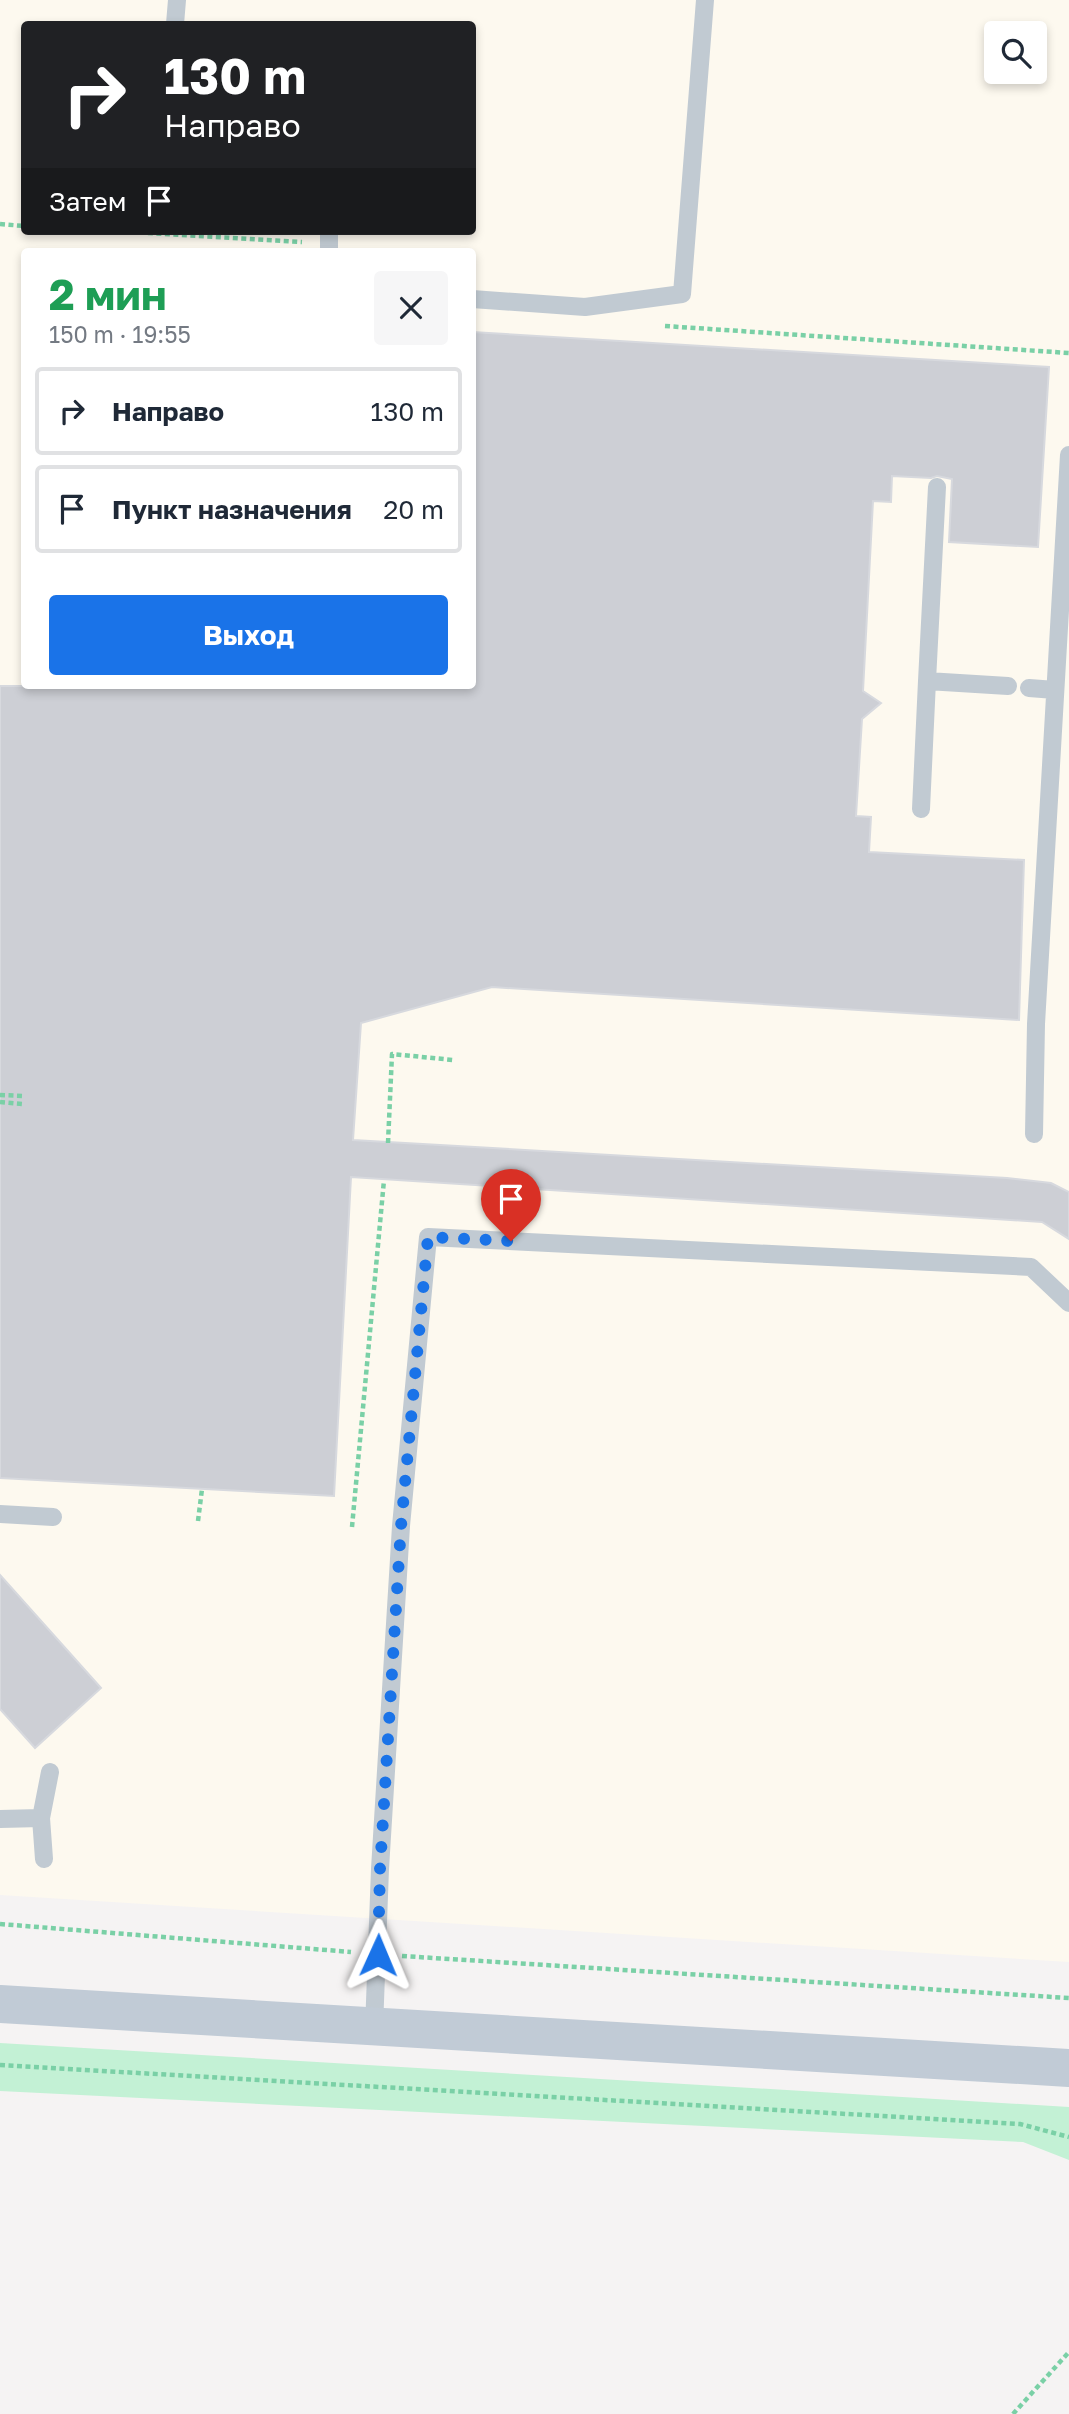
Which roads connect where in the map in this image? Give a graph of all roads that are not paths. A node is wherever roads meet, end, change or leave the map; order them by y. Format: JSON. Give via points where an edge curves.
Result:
{"nodes":[{"id":1,"x":177,"y":0,"type":"edge"},
{"id":2,"x":705,"y":0,"type":"edge"},
{"id":3,"x":175,"y":21,"type":"edge"},
{"id":4,"x":476,"y":299,"type":"edge"},
{"id":5,"x":1069,"y":455,"type":"edge"},
{"id":6,"x":937,"y":487,"type":"dead end"},
{"id":7,"x":927,"y":681,"type":"junction"},
{"id":8,"x":1008,"y":686,"type":"dead end"},
{"id":9,"x":1029,"y":688,"type":"dead end"},
{"id":10,"x":1060,"y":688,"type":"edge"},
{"id":11,"x":921,"y":809,"type":"dead end"},
{"id":12,"x":1034,"y":1134,"type":"dead end"},
{"id":13,"x":1069,"y":1303,"type":"edge"},
{"id":14,"x":0,"y":1514,"type":"edge"},
{"id":15,"x":53,"y":1517,"type":"dead end"},
{"id":16,"x":50,"y":1772,"type":"dead end"},
{"id":17,"x":41,"y":1818,"type":"junction"},
{"id":18,"x":0,"y":1819,"type":"edge"},
{"id":19,"x":44,"y":1859,"type":"dead end"},
{"id":20,"x":0,"y":2004,"type":"edge"},
{"id":21,"x":374,"y":2028,"type":"junction"},
{"id":22,"x":1069,"y":2068,"type":"edge"}],
"edges":[{"from":1,"to":3,"type":"lane"},
{"from":2,"to":4,"type":"lane","via":[[682,293],[585,307]]},
{"from":5,"to":10,"type":"lane"},
{"from":6,"to":7,"type":"lane"},
{"from":7,"to":8,"type":"lane"},
{"from":7,"to":11,"type":"lane"},
{"from":9,"to":10,"type":"lane"},
{"from":10,"to":12,"type":"lane","via":[[1035,1034]]},
{"from":13,"to":21,"type":"lane","via":[[1031,1267],[428,1237],[401,1526]]},
{"from":14,"to":15,"type":"lane"},
{"from":16,"to":17,"type":"lane"},
{"from":17,"to":18,"type":"lane"},
{"from":17,"to":19,"type":"lane"},
{"from":20,"to":21,"type":"main road"},
{"from":21,"to":22,"type":"main road"}]}
